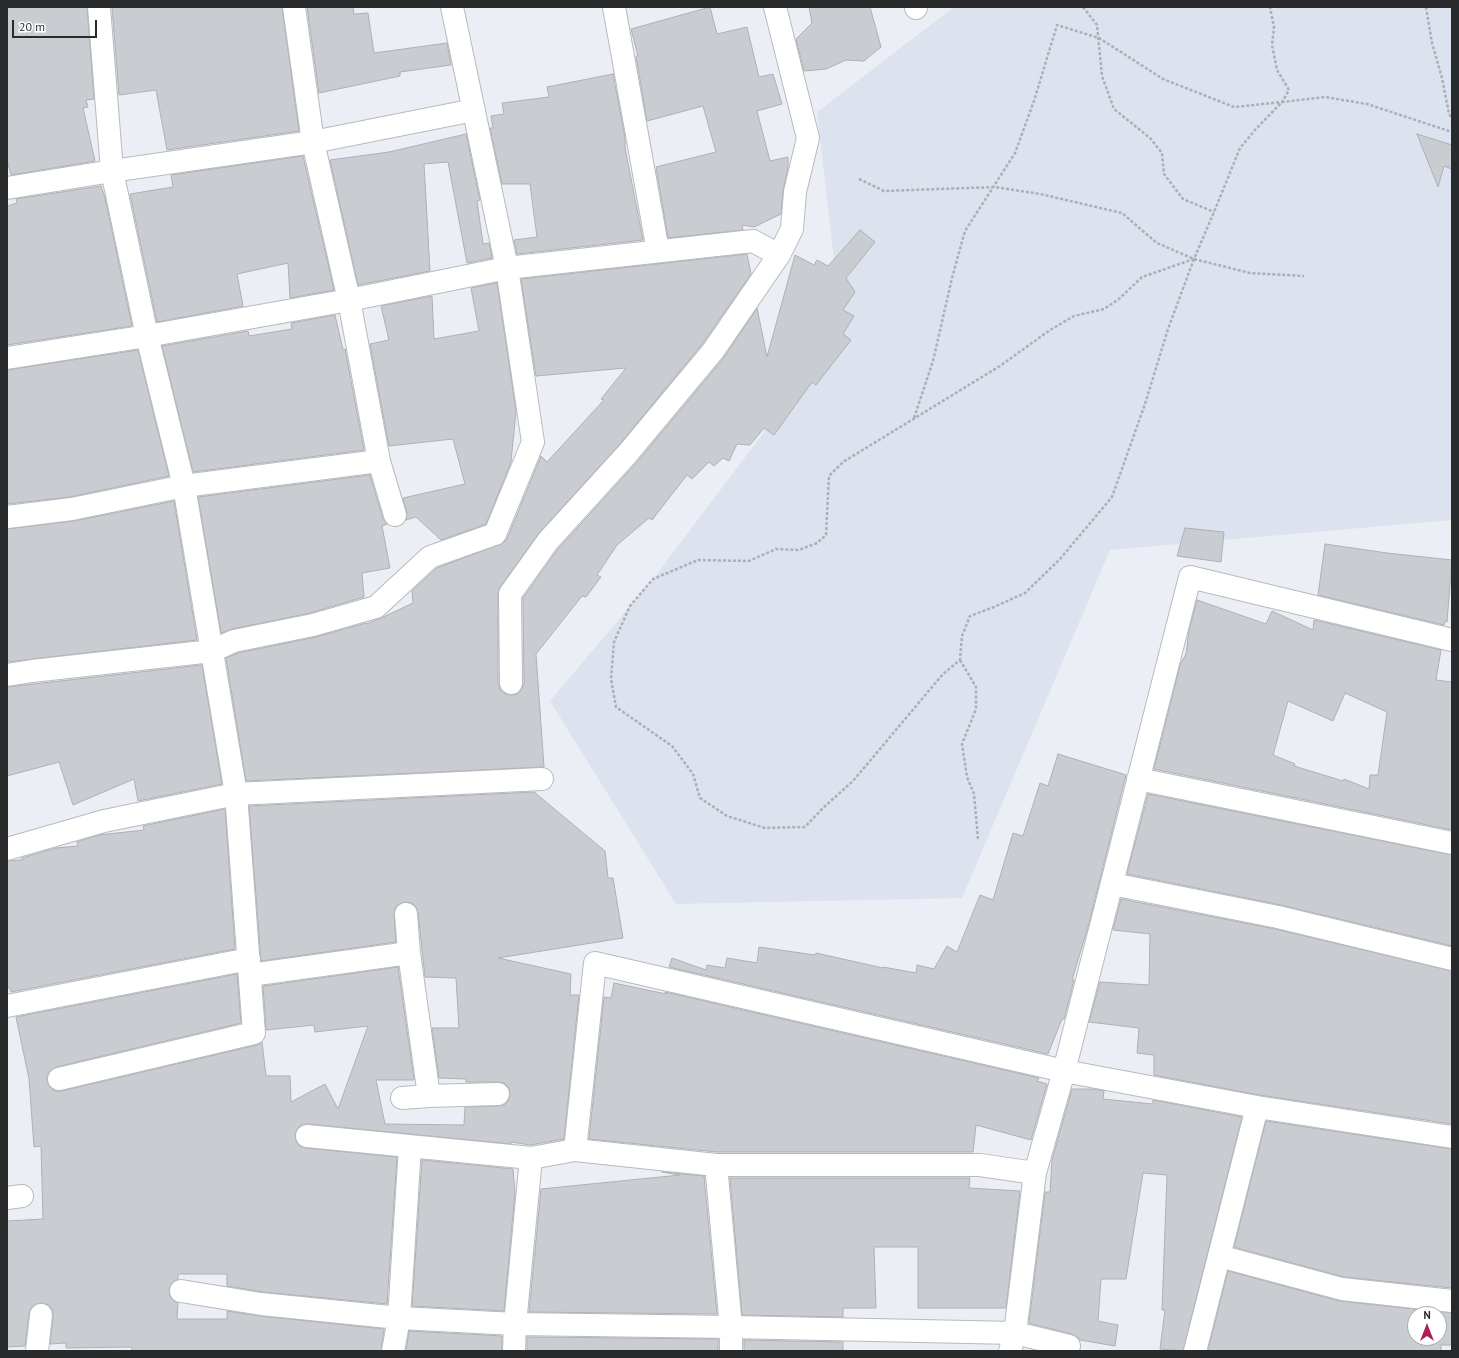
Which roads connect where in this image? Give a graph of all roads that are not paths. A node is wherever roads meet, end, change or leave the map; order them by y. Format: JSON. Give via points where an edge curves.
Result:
{"nodes":[{"id":1,"x":98,"y":7,"type":"edge"},
{"id":2,"x":294,"y":7,"type":"edge"},
{"id":3,"x":452,"y":7,"type":"edge"},
{"id":4,"x":614,"y":7,"type":"edge"},
{"id":5,"x":775,"y":7,"type":"edge"},
{"id":6,"x":474,"y":110,"type":"junction"},
{"id":7,"x":313,"y":142,"type":"junction"},
{"id":8,"x":112,"y":171,"type":"junction"},
{"id":9,"x":7,"y":188,"type":"edge"},
{"id":10,"x":658,"y":251,"type":"junction"},
{"id":11,"x":779,"y":255,"type":"junction"},
{"id":12,"x":507,"y":268,"type":"junction"},
{"id":13,"x":349,"y":300,"type":"junction"},
{"id":14,"x":147,"y":336,"type":"junction"},
{"id":15,"x":7,"y":358,"type":"edge"},
{"id":16,"x":379,"y":461,"type":"junction"},
{"id":17,"x":184,"y":486,"type":"junction"},
{"id":18,"x":395,"y":515,"type":"dead end"},
{"id":19,"x":7,"y":517,"type":"edge"},
{"id":20,"x":1452,"y":640,"type":"edge"},
{"id":21,"x":212,"y":651,"type":"junction"},
{"id":22,"x":7,"y":675,"type":"edge"},
{"id":23,"x":511,"y":683,"type":"dead end"},
{"id":24,"x":542,"y":778,"type":"dead end"},
{"id":25,"x":1138,"y":780,"type":"junction"},
{"id":26,"x":236,"y":794,"type":"junction"},
{"id":27,"x":1452,"y":843,"type":"edge"},
{"id":28,"x":7,"y":849,"type":"edge"},
{"id":29,"x":1112,"y":884,"type":"junction"},
{"id":30,"x":406,"y":914,"type":"dead end"},
{"id":31,"x":409,"y":953,"type":"junction"},
{"id":32,"x":1452,"y":959,"type":"edge"},
{"id":33,"x":250,"y":967,"type":"junction"},
{"id":34,"x":7,"y":1006,"type":"edge"},
{"id":35,"x":1064,"y":1071,"type":"junction"},
{"id":36,"x":59,"y":1079,"type":"dead end"},
{"id":37,"x":498,"y":1094,"type":"dead end"},
{"id":38,"x":428,"y":1096,"type":"junction"},
{"id":39,"x":402,"y":1098,"type":"dead end"},
{"id":40,"x":1257,"y":1107,"type":"junction"},
{"id":41,"x":306,"y":1136,"type":"dead end"},
{"id":42,"x":1452,"y":1137,"type":"edge"},
{"id":43,"x":410,"y":1147,"type":"junction"},
{"id":44,"x":575,"y":1150,"type":"junction"},
{"id":45,"x":531,"y":1158,"type":"junction"},
{"id":46,"x":716,"y":1165,"type":"junction"},
{"id":47,"x":1035,"y":1173,"type":"junction"},
{"id":48,"x":1219,"y":1256,"type":"junction"},
{"id":49,"x":181,"y":1291,"type":"dead end"},
{"id":50,"x":1452,"y":1301,"type":"edge"},
{"id":51,"x":41,"y":1315,"type":"dead end"},
{"id":52,"x":399,"y":1318,"type":"junction"},
{"id":53,"x":515,"y":1324,"type":"junction"},
{"id":54,"x":731,"y":1327,"type":"junction"},
{"id":55,"x":1012,"y":1342,"type":"edge"},
{"id":56,"x":1069,"y":1346,"type":"dead end"},
{"id":57,"x":31,"y":1350,"type":"edge"},
{"id":58,"x":393,"y":1351,"type":"edge"},
{"id":59,"x":514,"y":1351,"type":"edge"},
{"id":60,"x":731,"y":1351,"type":"edge"},
{"id":61,"x":1195,"y":1351,"type":"edge"}],
"edges":[{"from":1,"to":8,"type":"street"},
{"from":2,"to":7,"type":"street"},
{"from":3,"to":6,"type":"street"},
{"from":4,"to":10,"type":"street"},
{"from":5,"to":11,"type":"street","via":[[808,138],[795,192],[792,229]]},
{"from":6,"to":7,"type":"street"},
{"from":6,"to":12,"type":"street"},
{"from":7,"to":8,"type":"street"},
{"from":7,"to":13,"type":"street"},
{"from":8,"to":9,"type":"street"},
{"from":8,"to":14,"type":"street"},
{"from":10,"to":11,"type":"street","via":[[753,241]]},
{"from":10,"to":12,"type":"street"},
{"from":11,"to":23,"type":"street","via":[[713,351],[628,453],[548,541],[510,594]]},
{"from":12,"to":13,"type":"street"},
{"from":12,"to":21,"type":"street","via":[[533,442],[495,534],[430,557],[376,607],[313,625],[234,641]]},
{"from":13,"to":14,"type":"street"},
{"from":13,"to":16,"type":"street"},
{"from":14,"to":15,"type":"street"},
{"from":14,"to":17,"type":"street"},
{"from":16,"to":17,"type":"street"},
{"from":16,"to":18,"type":"street"},
{"from":17,"to":19,"type":"street","via":[[72,509]]},
{"from":17,"to":21,"type":"street"},
{"from":20,"to":25,"type":"street","via":[[1190,577]]},
{"from":21,"to":22,"type":"street"},
{"from":21,"to":26,"type":"street"},
{"from":24,"to":26,"type":"street"},
{"from":25,"to":27,"type":"street"},
{"from":25,"to":29,"type":"street"},
{"from":26,"to":28,"type":"street","via":[[104,821]]},
{"from":26,"to":33,"type":"street"},
{"from":29,"to":32,"type":"street","via":[[1278,917]]},
{"from":29,"to":35,"type":"street"},
{"from":30,"to":31,"type":"street"},
{"from":31,"to":33,"type":"street"},
{"from":31,"to":38,"type":"street"},
{"from":33,"to":34,"type":"street"},
{"from":33,"to":36,"type":"street","via":[[254,1033]]},
{"from":35,"to":40,"type":"street"},
{"from":35,"to":44,"type":"street","via":[[595,963]]},
{"from":35,"to":47,"type":"street"},
{"from":37,"to":38,"type":"street"},
{"from":38,"to":39,"type":"street"},
{"from":40,"to":42,"type":"street"},
{"from":40,"to":48,"type":"street"},
{"from":41,"to":43,"type":"street"},
{"from":43,"to":45,"type":"street"},
{"from":43,"to":52,"type":"street"},
{"from":44,"to":45,"type":"street"},
{"from":44,"to":46,"type":"street"},
{"from":45,"to":53,"type":"street"},
{"from":46,"to":47,"type":"street","via":[[980,1165]]},
{"from":46,"to":54,"type":"street"},
{"from":47,"to":55,"type":"street"},
{"from":48,"to":50,"type":"street","via":[[1342,1289]]},
{"from":48,"to":61,"type":"street"},
{"from":49,"to":52,"type":"street","via":[[261,1304]]},
{"from":51,"to":57,"type":"street"},
{"from":52,"to":53,"type":"street"},
{"from":52,"to":58,"type":"street"},
{"from":53,"to":54,"type":"street"},
{"from":53,"to":59,"type":"street"},
{"from":54,"to":55,"type":"street"},
{"from":54,"to":60,"type":"street"},
{"from":55,"to":56,"type":"street"}]}
